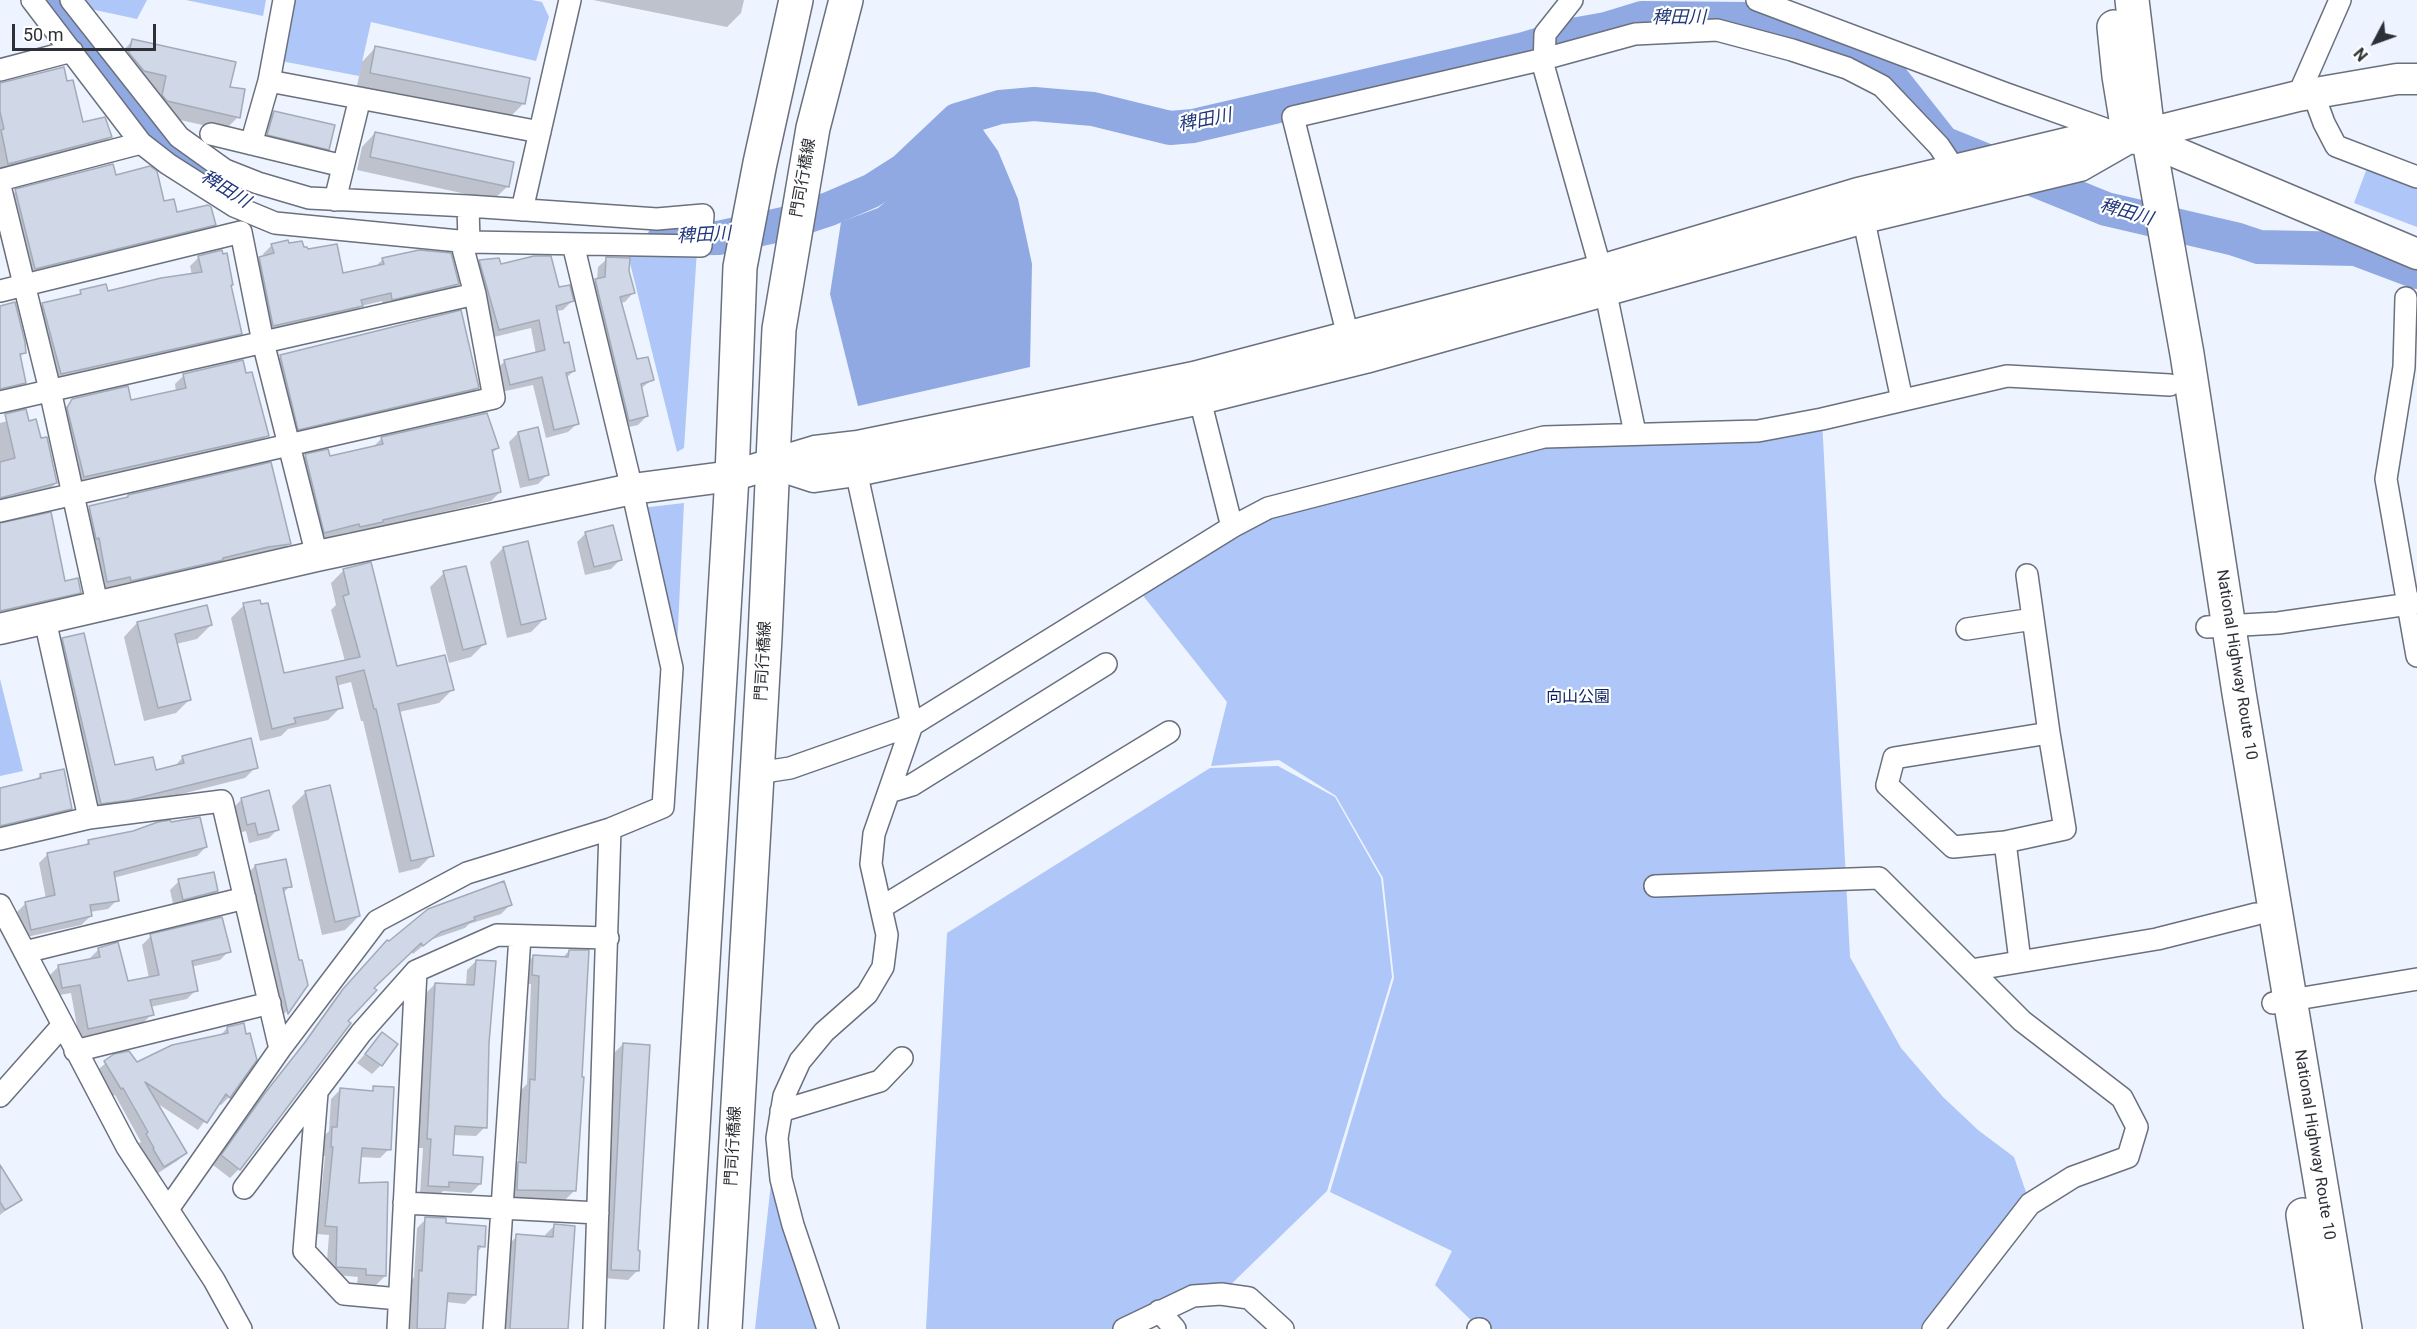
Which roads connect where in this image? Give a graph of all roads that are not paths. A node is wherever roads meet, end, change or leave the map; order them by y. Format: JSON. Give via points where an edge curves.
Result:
{"nodes":[{"id":1,"x":32,"y":0,"type":"edge"},
{"id":2,"x":71,"y":0,"type":"edge"},
{"id":3,"x":285,"y":0,"type":"edge"},
{"id":4,"x":568,"y":0,"type":"edge"},
{"id":5,"x":796,"y":0,"type":"edge"},
{"id":6,"x":846,"y":0,"type":"edge"},
{"id":7,"x":1572,"y":0,"type":"edge"},
{"id":8,"x":1757,"y":0,"type":"edge"},
{"id":9,"x":2111,"y":0,"type":"edge"},
{"id":10,"x":2132,"y":0,"type":"edge"},
{"id":11,"x":2340,"y":0,"type":"edge"},
{"id":12,"x":72,"y":51,"type":"junction"},
{"id":13,"x":1544,"y":59,"type":"junction"},
{"id":14,"x":0,"y":70,"type":"edge"},
{"id":15,"x":2417,"y":79,"type":"edge"},
{"id":16,"x":268,"y":81,"type":"junction"},
{"id":17,"x":2306,"y":94,"type":"junction"},
{"id":18,"x":360,"y":98,"type":"junction"},
{"id":19,"x":540,"y":132,"type":"junction"},
{"id":20,"x":211,"y":134,"type":"dead end"},
{"id":21,"x":2142,"y":137,"type":"junction"},
{"id":22,"x":141,"y":143,"type":"junction"},
{"id":23,"x":251,"y":144,"type":"junction"},
{"id":24,"x":343,"y":166,"type":"junction"},
{"id":25,"x":1955,"y":170,"type":"junction"},
{"id":26,"x":2417,"y":177,"type":"edge"},
{"id":27,"x":0,"y":180,"type":"edge"},
{"id":28,"x":0,"y":186,"type":"edge"},
{"id":29,"x":335,"y":200,"type":"junction"},
{"id":30,"x":234,"y":206,"type":"junction"},
{"id":31,"x":468,"y":206,"type":"junction"},
{"id":32,"x":1861,"y":206,"type":"junction"},
{"id":33,"x":522,"y":210,"type":"junction"},
{"id":34,"x":241,"y":232,"type":"junction"},
{"id":35,"x":465,"y":241,"type":"junction"},
{"id":36,"x":573,"y":244,"type":"junction"},
{"id":37,"x":2417,"y":254,"type":"edge"},
{"id":38,"x":1603,"y":281,"type":"junction"},
{"id":39,"x":23,"y":286,"type":"junction"},
{"id":40,"x":0,"y":291,"type":"edge"},
{"id":41,"x":475,"y":294,"type":"junction"},
{"id":42,"x":2406,"y":298,"type":"dead end"},
{"id":43,"x":1348,"y":336,"type":"junction"},
{"id":44,"x":263,"y":342,"type":"junction"},
{"id":45,"x":2170,"y":385,"type":"junction"},
{"id":46,"x":1197,"y":388,"type":"junction"},
{"id":47,"x":50,"y":390,"type":"junction"},
{"id":48,"x":1902,"y":400,"type":"junction"},
{"id":49,"x":0,"y":402,"type":"edge"},
{"id":50,"x":1635,"y":433,"type":"junction"},
{"id":51,"x":289,"y":445,"type":"junction"},
{"id":52,"x":857,"y":458,"type":"junction"},
{"id":53,"x":774,"y":464,"type":"junction"},
{"id":54,"x":732,"y":476,"type":"junction"},
{"id":55,"x":632,"y":489,"type":"junction"},
{"id":56,"x":73,"y":492,"type":"junction"},
{"id":57,"x":0,"y":511,"type":"edge"},
{"id":58,"x":1232,"y":527,"type":"junction"},
{"id":59,"x":317,"y":556,"type":"junction"},
{"id":60,"x":2027,"y":575,"type":"dead end"},
{"id":61,"x":2412,"y":604,"type":"edge"},
{"id":62,"x":98,"y":608,"type":"junction"},
{"id":63,"x":2033,"y":619,"type":"junction"},
{"id":64,"x":45,"y":620,"type":"junction"},
{"id":65,"x":2219,"y":626,"type":"junction"},
{"id":66,"x":0,"y":629,"type":"edge"},
{"id":67,"x":1967,"y":629,"type":"dead end"},
{"id":68,"x":2417,"y":656,"type":"edge"},
{"id":69,"x":1106,"y":664,"type":"dead end"},
{"id":70,"x":912,"y":725,"type":"junction"},
{"id":71,"x":1169,"y":732,"type":"dead end"},
{"id":72,"x":2049,"y":733,"type":"junction"},
{"id":73,"x":758,"y":773,"type":"junction"},
{"id":74,"x":889,"y":792,"type":"junction"},
{"id":75,"x":89,"y":818,"type":"junction"},
{"id":76,"x":610,"y":829,"type":"junction"},
{"id":77,"x":0,"y":839,"type":"edge"},
{"id":78,"x":2005,"y":842,"type":"junction"},
{"id":79,"x":1656,"y":886,"type":"dead end"},
{"id":80,"x":245,"y":898,"type":"junction"},
{"id":81,"x":0,"y":905,"type":"edge"},
{"id":82,"x":882,"y":907,"type":"junction"},
{"id":83,"x":2256,"y":914,"type":"junction"},
{"id":84,"x":520,"y":936,"type":"junction"},
{"id":85,"x":608,"y":938,"type":"junction"},
{"id":86,"x":25,"y":952,"type":"junction"},
{"id":87,"x":2020,"y":961,"type":"junction"},
{"id":88,"x":1971,"y":970,"type":"junction"},
{"id":89,"x":416,"y":971,"type":"junction"},
{"id":90,"x":2417,"y":979,"type":"edge"},
{"id":91,"x":2281,"y":1002,"type":"junction"},
{"id":92,"x":270,"y":1003,"type":"junction"},
{"id":93,"x":62,"y":1026,"type":"junction"},
{"id":94,"x":280,"y":1048,"type":"junction"},
{"id":95,"x":75,"y":1051,"type":"junction"},
{"id":96,"x":902,"y":1058,"type":"dead end"},
{"id":97,"x":317,"y":1092,"type":"junction"},
{"id":98,"x":0,"y":1096,"type":"edge"},
{"id":99,"x":781,"y":1111,"type":"junction"},
{"id":100,"x":244,"y":1188,"type":"dead end"},
{"id":101,"x":404,"y":1203,"type":"junction"},
{"id":102,"x":502,"y":1208,"type":"junction"},
{"id":103,"x":168,"y":1209,"type":"junction"},
{"id":104,"x":598,"y":1213,"type":"junction"},
{"id":105,"x":399,"y":1299,"type":"junction"},
{"id":106,"x":1159,"y":1311,"type":"junction"},
{"id":107,"x":241,"y":1329,"type":"edge"},
{"id":108,"x":398,"y":1329,"type":"edge"},
{"id":109,"x":494,"y":1329,"type":"edge"},
{"id":110,"x":594,"y":1329,"type":"edge"},
{"id":111,"x":681,"y":1329,"type":"edge"},
{"id":112,"x":725,"y":1329,"type":"edge"},
{"id":113,"x":828,"y":1329,"type":"edge"},
{"id":114,"x":1124,"y":1329,"type":"edge"},
{"id":115,"x":1174,"y":1329,"type":"edge"},
{"id":116,"x":1283,"y":1329,"type":"edge"},
{"id":117,"x":1933,"y":1329,"type":"edge"},
{"id":118,"x":2321,"y":1329,"type":"edge"},
{"id":119,"x":2344,"y":1329,"type":"edge"}],
"edges":[{"from":1,"to":12,"type":"street"},
{"from":2,"to":29,"type":"street","via":[[179,137],[225,170],[309,198]]},
{"from":3,"to":16,"type":"street"},
{"from":4,"to":19,"type":"street"},
{"from":5,"to":54,"type":"main road","via":[[740,267]]},
{"from":6,"to":53,"type":"main road","name":"門司行橋線","via":[[813,128],[779,329]]},
{"from":7,"to":13,"type":"street","via":[[1545,34]]},
{"from":8,"to":21,"type":"street","via":[[2004,93]]},
{"from":9,"to":21,"type":"main road","name":"National Highway Route 10","via":[[2119,76]]},
{"from":10,"to":21,"type":"main road","name":"National Highway Route 10"},
{"from":11,"to":17,"type":"street"},
{"from":12,"to":14,"type":"street"},
{"from":12,"to":22,"type":"street"},
{"from":13,"to":25,"type":"street","via":[[1635,34],[1717,30],[1792,50],[1847,68],[1882,86],[1939,146]]},
{"from":13,"to":38,"type":"street"},
{"from":13,"to":43,"type":"street","via":[[1293,117]]},
{"from":15,"to":17,"type":"street"},
{"from":16,"to":18,"type":"street"},
{"from":16,"to":23,"type":"street"},
{"from":17,"to":21,"type":"street"},
{"from":17,"to":26,"type":"street","via":[[2337,146]]},
{"from":18,"to":19,"type":"street"},
{"from":18,"to":24,"type":"street"},
{"from":19,"to":33,"type":"street"},
{"from":20,"to":23,"type":"street"},
{"from":21,"to":25,"type":"street","via":[[2074,141]]},
{"from":21,"to":32,"type":"street","via":[[2080,166]]},
{"from":21,"to":37,"type":"street"},
{"from":21,"to":45,"type":"main road","name":"National Highway Route 10"},
{"from":21,"to":65,"type":"main road","name":"National Highway Route 10","via":[[2175,284]]},
{"from":22,"to":27,"type":"street"},
{"from":22,"to":30,"type":"street"},
{"from":23,"to":24,"type":"street"},
{"from":24,"to":29,"type":"street"},
{"from":25,"to":32,"type":"street"},
{"from":28,"to":39,"type":"street"},
{"from":29,"to":31,"type":"street"},
{"from":30,"to":34,"type":"street"},
{"from":30,"to":35,"type":"street","via":[[275,223]]},
{"from":31,"to":33,"type":"street"},
{"from":31,"to":35,"type":"street"},
{"from":32,"to":38,"type":"street"},
{"from":32,"to":48,"type":"street"},
{"from":33,"to":36,"type":"street","via":[[657,219],[703,215],[700,246]]},
{"from":34,"to":39,"type":"street"},
{"from":34,"to":44,"type":"street"},
{"from":35,"to":36,"type":"street"},
{"from":35,"to":41,"type":"street"},
{"from":36,"to":55,"type":"street"},
{"from":38,"to":43,"type":"street"},
{"from":38,"to":46,"type":"street","via":[[1365,358]]},
{"from":38,"to":50,"type":"street"},
{"from":39,"to":40,"type":"street"},
{"from":39,"to":47,"type":"street"},
{"from":41,"to":44,"type":"street"},
{"from":41,"to":51,"type":"street","via":[[494,398]]},
{"from":42,"to":61,"type":"street","via":[[2404,368],[2386,479]]},
{"from":43,"to":46,"type":"street"},
{"from":44,"to":47,"type":"street"},
{"from":44,"to":51,"type":"street"},
{"from":45,"to":48,"type":"street","via":[[2007,376]]},
{"from":45,"to":65,"type":"main road","name":"National Highway Route 10"},
{"from":46,"to":52,"type":"street","via":[[952,449]]},
{"from":46,"to":58,"type":"street"},
{"from":47,"to":49,"type":"street"},
{"from":47,"to":56,"type":"street"},
{"from":48,"to":50,"type":"street","via":[[1758,431]]},
{"from":50,"to":58,"type":"street","via":[[1544,437],[1268,508]]},
{"from":51,"to":56,"type":"street"},
{"from":51,"to":59,"type":"street"},
{"from":52,"to":53,"type":"street","via":[[814,477]]},
{"from":52,"to":70,"type":"street"},
{"from":53,"to":54,"type":"street"},
{"from":53,"to":73,"type":"main road","name":"門司行橋線"},
{"from":54,"to":55,"type":"street"},
{"from":54,"to":111,"type":"main road"},
{"from":55,"to":59,"type":"street"},
{"from":55,"to":76,"type":"street","via":[[672,668],[663,807]]},
{"from":56,"to":57,"type":"street"},
{"from":56,"to":62,"type":"street"},
{"from":58,"to":70,"type":"street"},
{"from":59,"to":62,"type":"street"},
{"from":60,"to":63,"type":"street"},
{"from":61,"to":65,"type":"street","via":[[2278,624]]},
{"from":61,"to":68,"type":"street"},
{"from":62,"to":64,"type":"street"},
{"from":63,"to":67,"type":"street"},
{"from":63,"to":72,"type":"street"},
{"from":64,"to":66,"type":"street"},
{"from":64,"to":75,"type":"street"},
{"from":65,"to":83,"type":"main road","name":"National Highway Route 10","via":[[2230,772]]},
{"from":65,"to":91,"type":"main road","name":"National Highway Route 10"},
{"from":69,"to":74,"type":"street","via":[[912,785]]},
{"from":70,"to":73,"type":"street","via":[[790,768]]},
{"from":70,"to":74,"type":"street"},
{"from":71,"to":82,"type":"street"},
{"from":72,"to":78,"type":"street","via":[[2065,830]]},
{"from":72,"to":78,"type":"street","via":[[1894,758],[1887,785],[1953,847]]},
{"from":73,"to":112,"type":"main road","name":"門司行橋線"},
{"from":74,"to":82,"type":"street","via":[[874,834],[871,864]]},
{"from":75,"to":77,"type":"street"},
{"from":75,"to":80,"type":"street","via":[[222,801]]},
{"from":76,"to":85,"type":"street"},
{"from":76,"to":94,"type":"street","via":[[466,873],[377,921]]},
{"from":78,"to":87,"type":"street"},
{"from":79,"to":88,"type":"street","via":[[1879,878]]},
{"from":80,"to":86,"type":"street"},
{"from":80,"to":92,"type":"street"},
{"from":81,"to":86,"type":"street"},
{"from":82,"to":99,"type":"street","via":[[887,935],[883,967],[867,994],[824,1032],[800,1061]]},
{"from":83,"to":87,"type":"street","via":[[2157,939]]},
{"from":83,"to":91,"type":"main road","name":"National Highway Route 10"},
{"from":84,"to":85,"type":"street"},
{"from":84,"to":89,"type":"street","via":[[497,935]]},
{"from":84,"to":102,"type":"street"},
{"from":85,"to":104,"type":"street"},
{"from":86,"to":93,"type":"street"},
{"from":87,"to":88,"type":"street"},
{"from":88,"to":117,"type":"street","via":[[2022,1021],[2122,1098],[2137,1127],[2127,1156],[2073,1177],[2030,1204]]},
{"from":89,"to":97,"type":"street","via":[[361,1033]]},
{"from":89,"to":101,"type":"street"},
{"from":90,"to":91,"type":"street"},
{"from":91,"to":118,"type":"main road","name":"National Highway Route 10"},
{"from":91,"to":119,"type":"main road","name":"National Highway Route 10"},
{"from":92,"to":94,"type":"street"},
{"from":92,"to":95,"type":"street"},
{"from":93,"to":95,"type":"street"},
{"from":93,"to":98,"type":"street"},
{"from":94,"to":103,"type":"street"},
{"from":95,"to":103,"type":"street","via":[[127,1147]]},
{"from":96,"to":99,"type":"street","via":[[880,1081]]},
{"from":97,"to":100,"type":"street"},
{"from":97,"to":105,"type":"street","via":[[304,1251],[344,1294]]},
{"from":99,"to":113,"type":"street","via":[[777,1138],[781,1179]]},
{"from":101,"to":102,"type":"street"},
{"from":101,"to":105,"type":"street"},
{"from":102,"to":104,"type":"street"},
{"from":102,"to":109,"type":"street"},
{"from":103,"to":107,"type":"street"},
{"from":104,"to":110,"type":"street"},
{"from":105,"to":108,"type":"street"},
{"from":106,"to":114,"type":"street"},
{"from":106,"to":115,"type":"street"},
{"from":106,"to":116,"type":"street","via":[[1193,1296],[1240,1296],[1249,1298]]}]}
